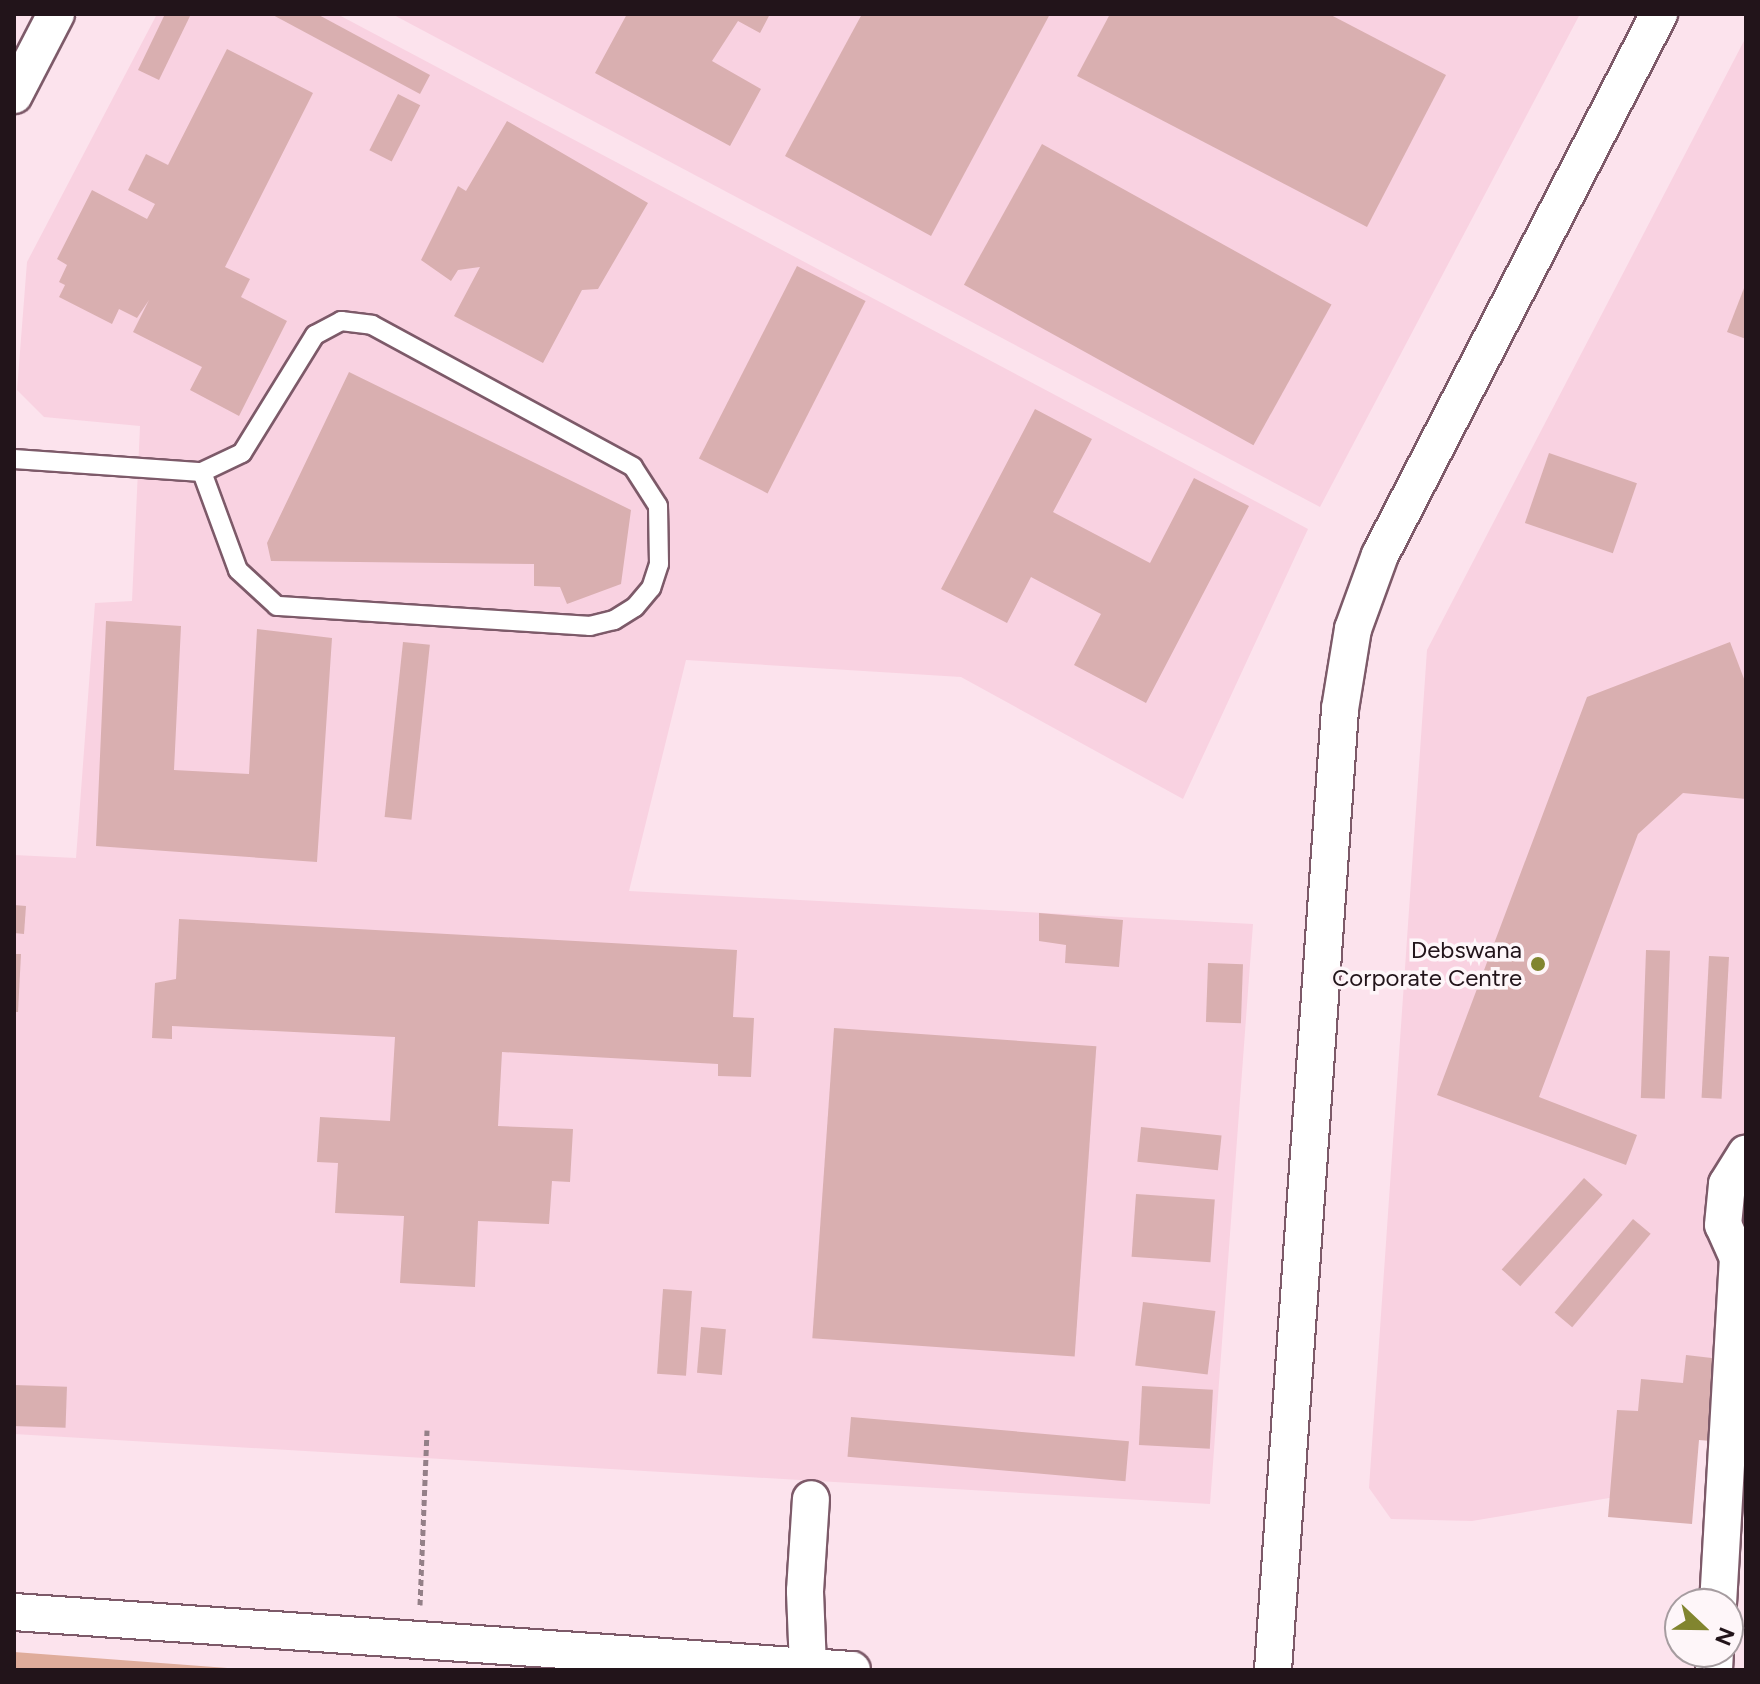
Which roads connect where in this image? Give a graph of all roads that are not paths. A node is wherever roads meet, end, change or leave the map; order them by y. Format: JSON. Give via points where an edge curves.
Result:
{"nodes":[{"id":1,"x":56,"y":14,"type":"edge"},
{"id":2,"x":1659,"y":14,"type":"edge"},
{"id":3,"x":14,"y":95,"type":"edge"},
{"id":4,"x":14,"y":459,"type":"edge"},
{"id":5,"x":202,"y":472,"type":"junction"},
{"id":6,"x":1746,"y":1154,"type":"edge"},
{"id":7,"x":811,"y":1499,"type":"dead end"},
{"id":8,"x":1719,"y":1588,"type":"edge"},
{"id":9,"x":14,"y":1612,"type":"edge"},
{"id":10,"x":808,"y":1667,"type":"junction"},
{"id":11,"x":852,"y":1670,"type":"edge"},
{"id":12,"x":1273,"y":1670,"type":"edge"}],
"edges":[{"from":1,"to":3,"type":"street"},
{"from":2,"to":12,"type":"street","via":[[1380,555],[1353,629],[1340,709]]},
{"from":4,"to":5,"type":"lane"},
{"from":5,"to":5,"type":"lane","via":[[242,453],[315,335],[341,321],[372,325],[633,467],[658,506],[659,564],[651,588],[635,607],[590,626],[277,606],[238,570]]},
{"from":6,"to":8,"type":"street","via":[[1727,1184],[1723,1225],[1738,1258]]},
{"from":7,"to":10,"type":"street","via":[[805,1591]]},
{"from":9,"to":10,"type":"street"},
{"from":10,"to":11,"type":"street"}]}
